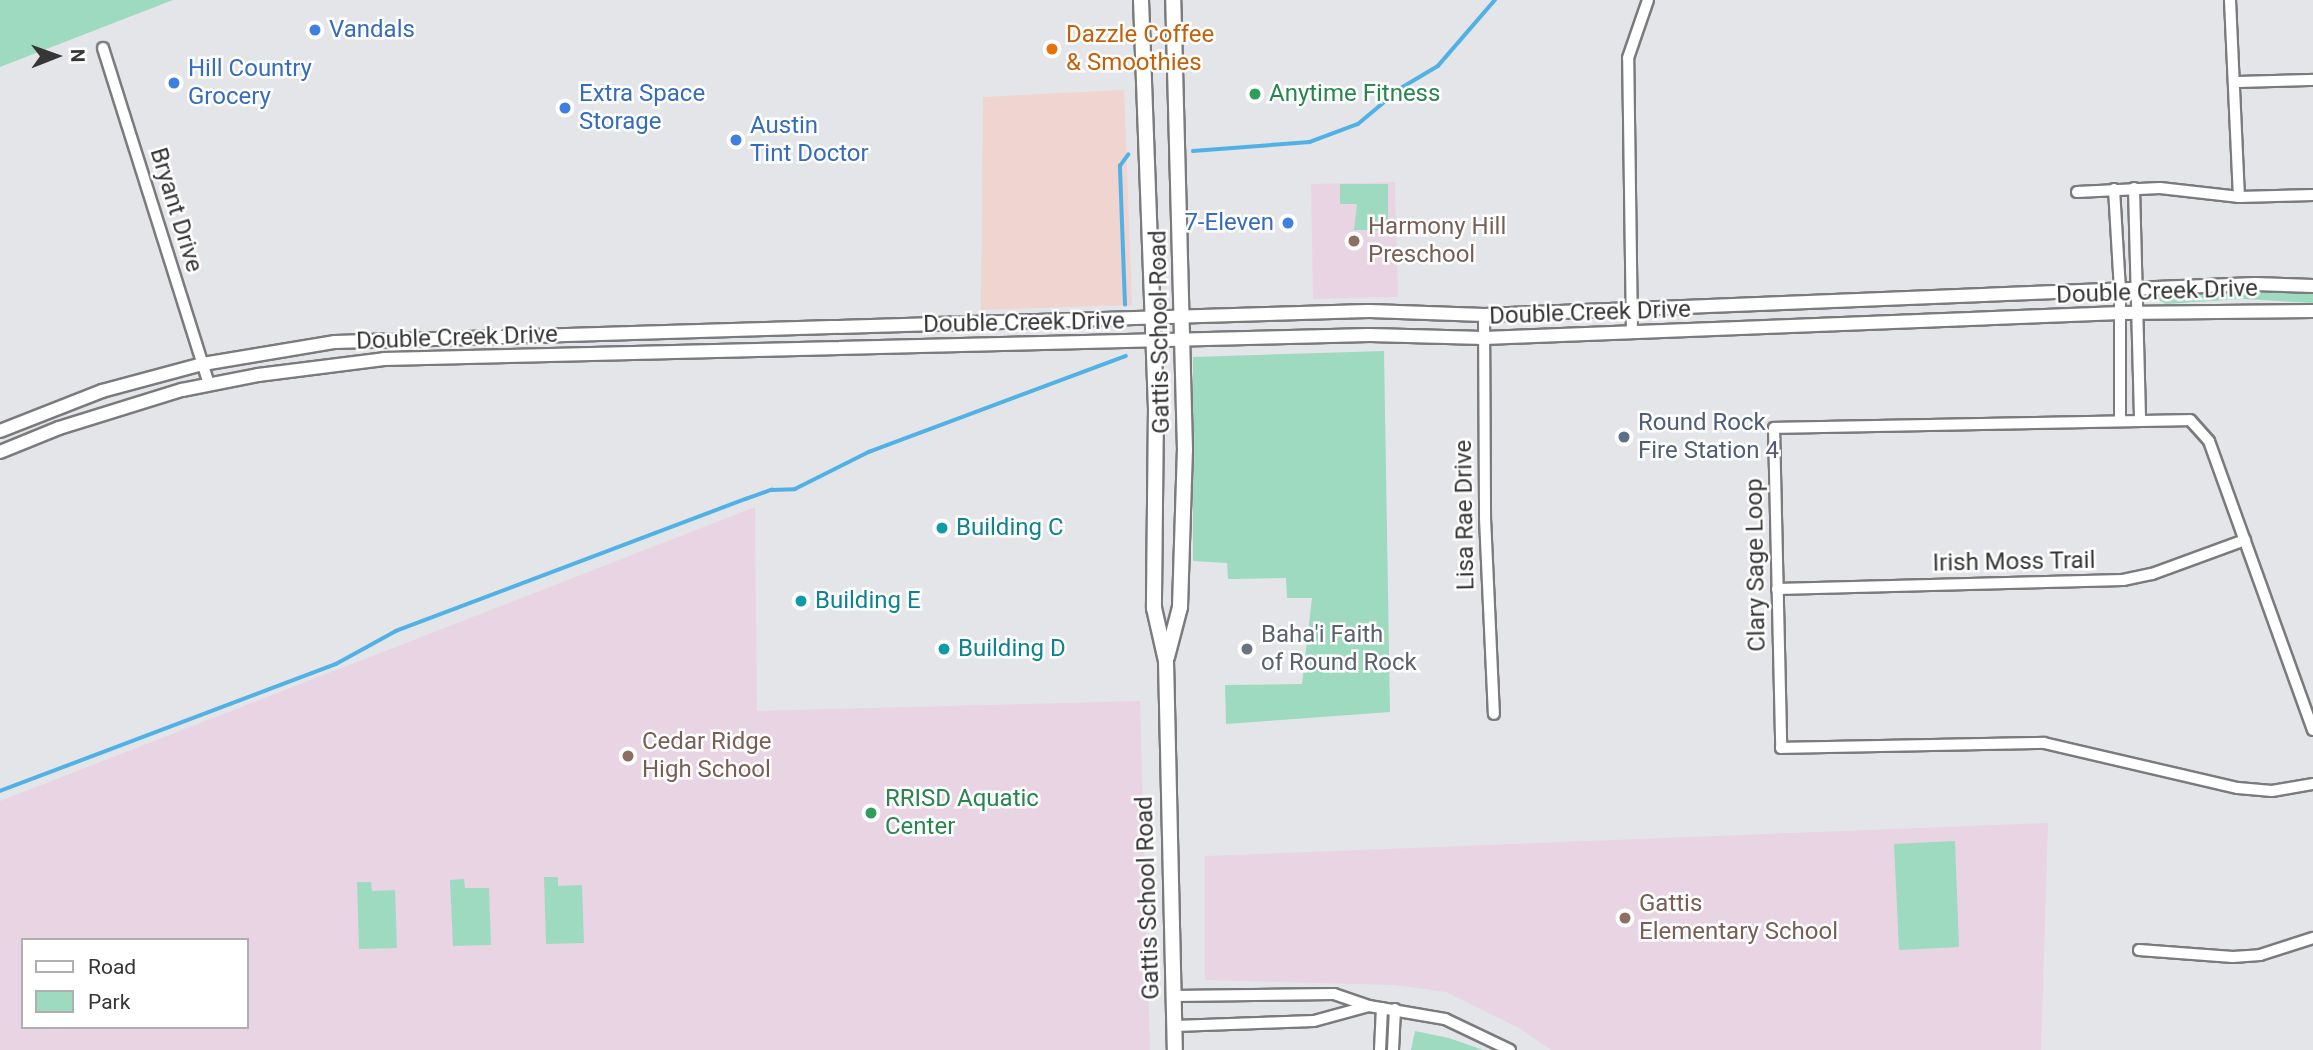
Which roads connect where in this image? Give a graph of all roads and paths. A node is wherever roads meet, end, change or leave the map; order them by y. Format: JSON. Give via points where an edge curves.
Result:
{"nodes":[{"id":1,"x":1142,"y":0,"type":"edge"},
{"id":2,"x":1173,"y":0,"type":"edge"},
{"id":3,"x":1648,"y":0,"type":"edge"},
{"id":4,"x":2230,"y":0,"type":"edge"},
{"id":5,"x":103,"y":48,"type":"dead end"},
{"id":6,"x":2313,"y":80,"type":"edge"},
{"id":7,"x":2234,"y":82,"type":"junction"},
{"id":8,"x":2134,"y":188,"type":"junction"},
{"id":9,"x":2113,"y":189,"type":"junction"},
{"id":10,"x":2077,"y":192,"type":"dead end"},
{"id":11,"x":2313,"y":195,"type":"edge"},
{"id":12,"x":2239,"y":197,"type":"junction"},
{"id":13,"x":2135,"y":228,"type":"junction"},
{"id":14,"x":2117,"y":229,"type":"junction"},
{"id":15,"x":2313,"y":286,"type":"edge"},
{"id":16,"x":2137,"y":289,"type":"junction"},
{"id":17,"x":2120,"y":290,"type":"junction"},
{"id":18,"x":1633,"y":309,"type":"junction"},
{"id":19,"x":2313,"y":311,"type":"edge"},
{"id":20,"x":2121,"y":313,"type":"junction"},
{"id":21,"x":2137,"y":313,"type":"junction"},
{"id":22,"x":1484,"y":315,"type":"junction"},
{"id":23,"x":1152,"y":317,"type":"junction"},
{"id":24,"x":1181,"y":317,"type":"junction"},
{"id":25,"x":1632,"y":332,"type":"junction"},
{"id":26,"x":1484,"y":338,"type":"junction"},
{"id":27,"x":1183,"y":340,"type":"junction"},
{"id":28,"x":1153,"y":341,"type":"junction"},
{"id":29,"x":203,"y":364,"type":"junction"},
{"id":30,"x":209,"y":385,"type":"junction"},
{"id":31,"x":2140,"y":418,"type":"junction"},
{"id":32,"x":2120,"y":419,"type":"junction"},
{"id":33,"x":0,"y":430,"type":"edge"},
{"id":34,"x":0,"y":452,"type":"edge"},
{"id":35,"x":2245,"y":540,"type":"junction"},
{"id":36,"x":1777,"y":589,"type":"junction"},
{"id":37,"x":1166,"y":662,"type":"junction"},
{"id":38,"x":1493,"y":714,"type":"dead end"},
{"id":39,"x":2313,"y":730,"type":"edge"},
{"id":40,"x":2313,"y":784,"type":"edge"},
{"id":41,"x":2313,"y":938,"type":"edge"},
{"id":42,"x":2138,"y":950,"type":"dead end"},
{"id":43,"x":1174,"y":996,"type":"junction"},
{"id":44,"x":1369,"y":1006,"type":"junction"},
{"id":45,"x":1382,"y":1008,"type":"junction"},
{"id":46,"x":1395,"y":1009,"type":"junction"},
{"id":47,"x":1175,"y":1026,"type":"junction"},
{"id":48,"x":1175,"y":1050,"type":"edge"},
{"id":49,"x":1380,"y":1050,"type":"edge"},
{"id":50,"x":1393,"y":1050,"type":"edge"},
{"id":51,"x":1510,"y":1050,"type":"edge"}],
"edges":[{"from":1,"to":23,"type":"main road","name":"Gattis School Road"},
{"from":2,"to":24,"type":"main road","name":"Gattis School Road"},
{"from":3,"to":18,"type":"street","via":[[1628,58]]},
{"from":4,"to":7,"type":"street"},
{"from":5,"to":29,"type":"street","name":"Bryant Drive"},
{"from":6,"to":7,"type":"street"},
{"from":7,"to":12,"type":"street"},
{"from":8,"to":9,"type":"street"},
{"from":8,"to":12,"type":"street"},
{"from":8,"to":13,"type":"street"},
{"from":9,"to":10,"type":"street"},
{"from":9,"to":14,"type":"street"},
{"from":11,"to":12,"type":"street"},
{"from":13,"to":14,"type":"street"},
{"from":13,"to":16,"type":"street"},
{"from":14,"to":17,"type":"street"},
{"from":15,"to":16,"type":"street","name":"Double Creek Drive"},
{"from":16,"to":17,"type":"street","name":"Double Creek Drive"},
{"from":16,"to":21,"type":"street"},
{"from":17,"to":18,"type":"street","name":"Double Creek Drive"},
{"from":17,"to":20,"type":"street"},
{"from":18,"to":22,"type":"street","name":"Double Creek Drive"},
{"from":18,"to":25,"type":"street"},
{"from":19,"to":21,"type":"street","name":"Double Creek Drive"},
{"from":20,"to":21,"type":"street","name":"Double Creek Drive"},
{"from":20,"to":25,"type":"street","name":"Double Creek Drive"},
{"from":20,"to":32,"type":"street"},
{"from":21,"to":31,"type":"street"},
{"from":22,"to":24,"type":"street","name":"Double Creek Drive","via":[[1370,311]]},
{"from":22,"to":26,"type":"street","name":"Lisa Rae Drive"},
{"from":23,"to":24,"type":"street","name":"Double Creek Drive"},
{"from":23,"to":28,"type":"main road","name":"Gattis School Road"},
{"from":23,"to":29,"type":"street","name":"Double Creek Drive","via":[[335,342]]},
{"from":24,"to":27,"type":"main road","name":"Gattis School Road"},
{"from":25,"to":26,"type":"street","name":"Double Creek Drive"},
{"from":26,"to":27,"type":"street","name":"Double Creek Drive","via":[[1370,335]]},
{"from":26,"to":38,"type":"street","name":"Lisa Rae Drive"},
{"from":27,"to":28,"type":"street","name":"Double Creek Drive"},
{"from":27,"to":37,"type":"main road","name":"Gattis School Road","via":[[1180,607]]},
{"from":28,"to":30,"type":"street","name":"Double Creek Drive","via":[[384,359]]},
{"from":28,"to":37,"type":"main road","name":"Gattis School Road","via":[[1154,608]]},
{"from":29,"to":30,"type":"street","name":"Bryant Drive"},
{"from":29,"to":33,"type":"street","name":"Double Creek Drive","via":[[102,391]]},
{"from":30,"to":34,"type":"street","name":"Double Creek Drive","via":[[127,406]]},
{"from":31,"to":32,"type":"street","name":"Clary Sage Loop"},
{"from":31,"to":35,"type":"street","name":"Clary Sage Loop","via":[[2182,417],[2204,430]]},
{"from":32,"to":36,"type":"street","name":"Clary Sage Loop","via":[[1773,428]]},
{"from":35,"to":36,"type":"street","name":"Irish Moss Trail","via":[[2152,575],[2123,580]]},
{"from":35,"to":39,"type":"street","name":"Clary Sage Loop"},
{"from":36,"to":40,"type":"street","name":"Clary Sage Loop","via":[[1781,748],[2044,743],[2238,788],[2272,791]]},
{"from":37,"to":43,"type":"main road","name":"Gattis School Road"},
{"from":41,"to":42,"type":"street","via":[[2260,955],[2233,957]]},
{"from":43,"to":44,"type":"street","via":[[1324,993]]},
{"from":43,"to":47,"type":"main road","name":"Gattis School Road"},
{"from":44,"to":45,"type":"street"},
{"from":44,"to":47,"type":"street","via":[[1314,1021]]},
{"from":45,"to":46,"type":"street"},
{"from":45,"to":49,"type":"street"},
{"from":46,"to":50,"type":"street"},
{"from":46,"to":51,"type":"street","via":[[1455,1022]]},
{"from":47,"to":48,"type":"main road","name":"Gattis School Road"}]}
